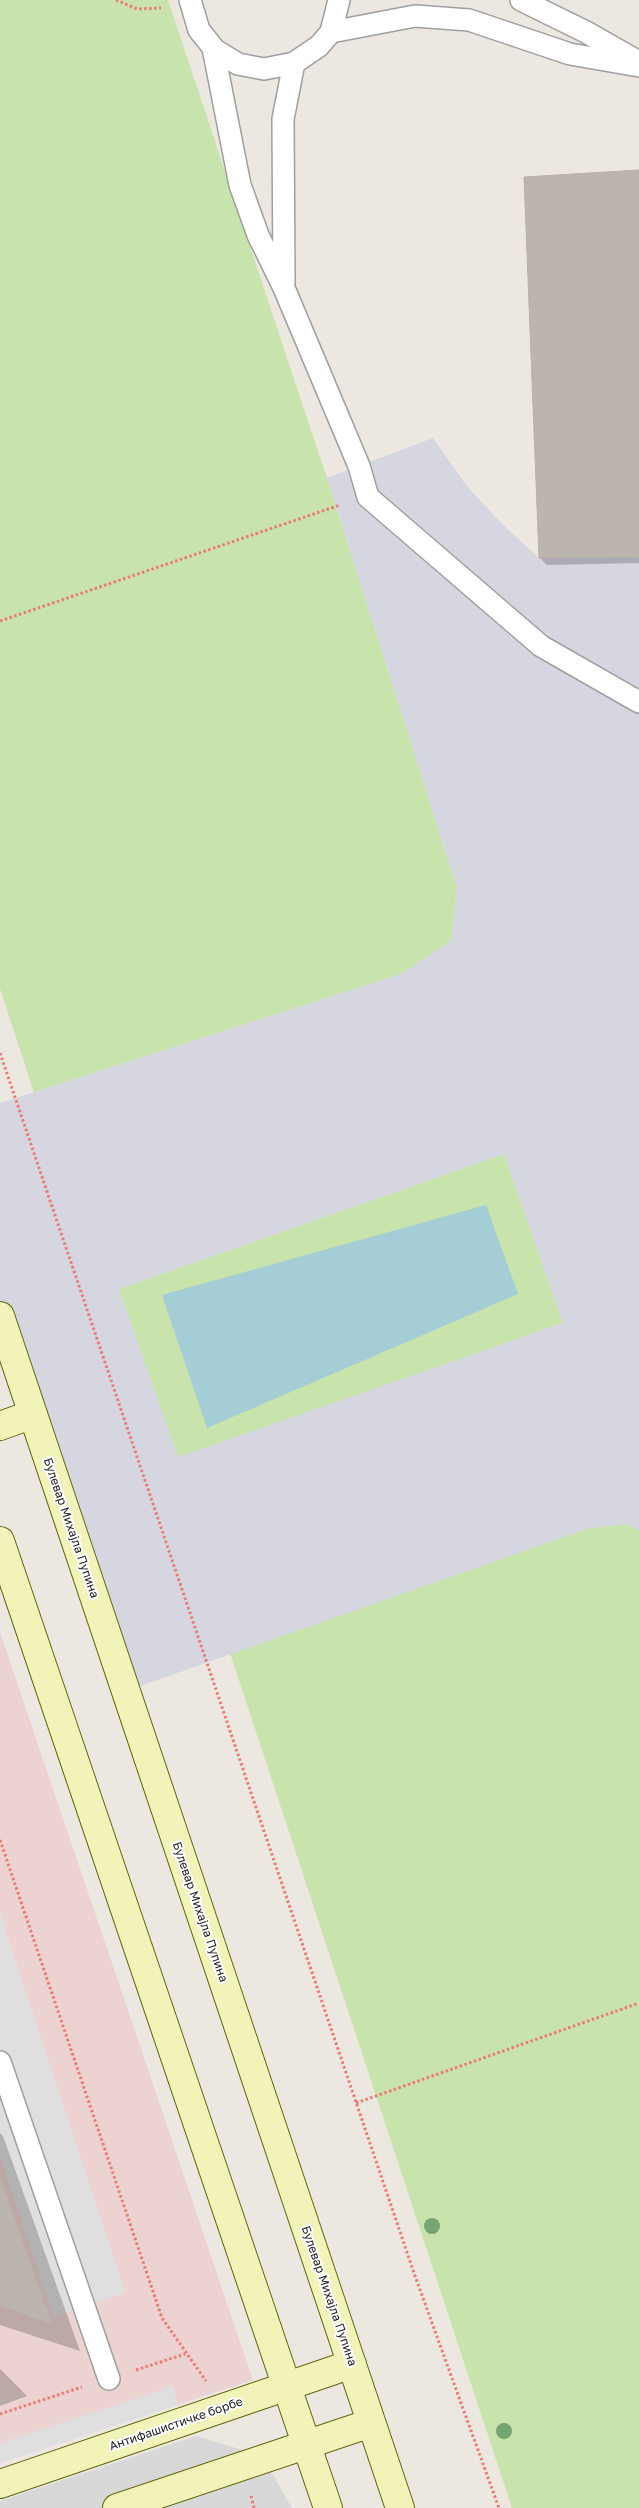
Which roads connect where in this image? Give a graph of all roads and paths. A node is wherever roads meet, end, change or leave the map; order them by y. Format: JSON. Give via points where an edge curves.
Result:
{"nodes":[{"id":1,"x":116,"y":0,"type":"edge"},
{"id":2,"x":338,"y":0,"type":"edge"},
{"id":3,"x":521,"y":0,"type":"edge"},
{"id":4,"x":190,"y":2,"type":"edge"},
{"id":5,"x":331,"y":32,"type":"junction"},
{"id":6,"x":213,"y":48,"type":"junction"},
{"id":7,"x":294,"y":63,"type":"junction"},
{"id":8,"x":639,"y":64,"type":"edge"},
{"id":9,"x":284,"y":288,"type":"junction"},
{"id":10,"x":368,"y":497,"type":"junction"},
{"id":11,"x":0,"y":621,"type":"edge"},
{"id":12,"x":639,"y":702,"type":"edge"},
{"id":13,"x":0,"y":1053,"type":"edge"},
{"id":14,"x":0,"y":1316,"type":"edge"},
{"id":15,"x":33,"y":1414,"type":"junction"},
{"id":16,"x":0,"y":1426,"type":"edge"},
{"id":17,"x":0,"y":1541,"type":"edge"},
{"id":18,"x":0,"y":1840,"type":"edge"},
{"id":19,"x":639,"y":2003,"type":"edge"},
{"id":20,"x":0,"y":2062,"type":"edge"},
{"id":21,"x":356,"y":2103,"type":"junction"},
{"id":22,"x":185,"y":2354,"type":"dead end"},
{"id":23,"x":352,"y":2364,"type":"junction"},
{"id":24,"x":109,"y":2378,"type":"dead end"},
{"id":25,"x":287,"y":2387,"type":"junction"},
{"id":26,"x":370,"y":2423,"type":"junction"},
{"id":27,"x":307,"y":2444,"type":"junction"},
{"id":28,"x":0,"y":2484,"type":"edge"},
{"id":29,"x":117,"y":2508,"type":"edge"},
{"id":30,"x":328,"y":2508,"type":"edge"},
{"id":31,"x":400,"y":2508,"type":"edge"},
{"id":32,"x":499,"y":2508,"type":"edge"}],
"edges":[{"from":1,"to":4,"type":"path","via":[[137,9]]},
{"from":2,"to":5,"type":"lane"},
{"from":3,"to":8,"type":"lane","via":[[586,32]]},
{"from":4,"to":6,"type":"lane","via":[[198,30]]},
{"from":5,"to":7,"type":"lane","via":[[319,46]]},
{"from":5,"to":8,"type":"lane","via":[[415,16],[469,20],[570,54]]},
{"from":6,"to":7,"type":"lane","via":[[238,64],[264,69]]},
{"from":6,"to":9,"type":"lane","via":[[240,185],[258,234]]},
{"from":7,"to":9,"type":"lane","via":[[283,119]]},
{"from":9,"to":10,"type":"lane","via":[[359,466]]},
{"from":10,"to":11,"type":"path"},
{"from":10,"to":12,"type":"lane","via":[[541,646]]},
{"from":13,"to":21,"type":"path"},
{"from":14,"to":15,"type":"main road","name":"Булевар Михајла Пупина"},
{"from":15,"to":16,"type":"main road"},
{"from":15,"to":23,"type":"main road","name":"Булевар Михајла Пупина"},
{"from":17,"to":25,"type":"main road"},
{"from":18,"to":22,"type":"path","via":[[162,2318]]},
{"from":19,"to":21,"type":"path"},
{"from":20,"to":24,"type":"lane"},
{"from":21,"to":32,"type":"path"},
{"from":23,"to":25,"type":"main road","name":"Антифашистичке борбе"},
{"from":23,"to":26,"type":"main road","name":"Булевар Михајла Пупина"},
{"from":25,"to":27,"type":"main road"},
{"from":25,"to":28,"type":"main road","name":"Антифашистичке борбе"},
{"from":26,"to":27,"type":"main road"},
{"from":26,"to":31,"type":"main road","name":"Булевар Михајла Пупина"},
{"from":27,"to":29,"type":"main road"},
{"from":27,"to":30,"type":"main road"}]}
